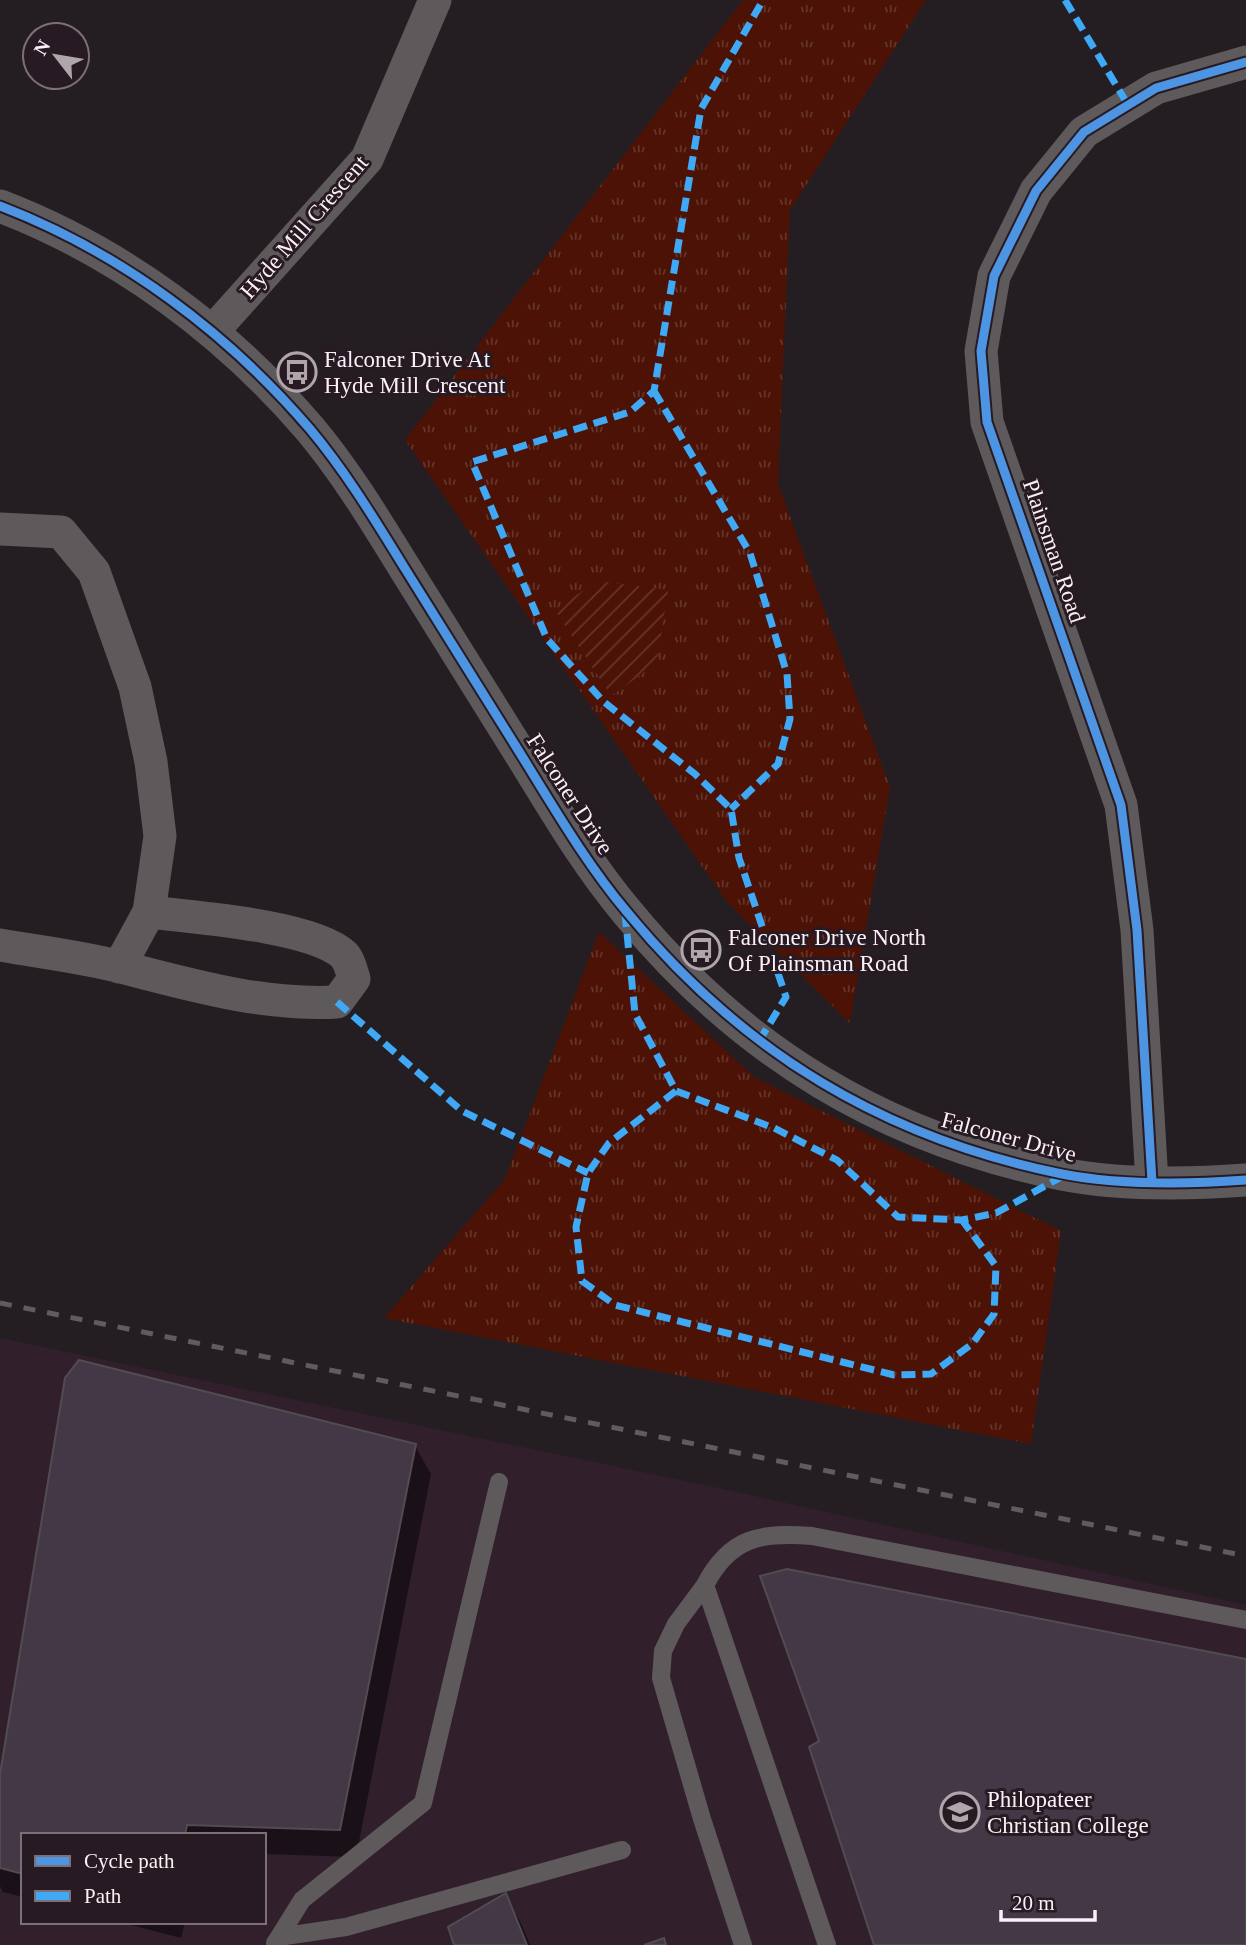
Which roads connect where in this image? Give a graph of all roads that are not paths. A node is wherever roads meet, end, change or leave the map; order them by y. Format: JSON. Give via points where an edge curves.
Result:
{"nodes":[{"id":1,"x":435,"y":0,"type":"edge"},
{"id":2,"x":1246,"y":62,"type":"edge"},
{"id":3,"x":0,"y":206,"type":"edge"},
{"id":4,"x":213,"y":331,"type":"junction"},
{"id":5,"x":0,"y":529,"type":"edge"},
{"id":6,"x":149,"y":912,"type":"junction"},
{"id":7,"x":0,"y":945,"type":"edge"},
{"id":8,"x":119,"y":967,"type":"junction"},
{"id":9,"x":1246,"y":1180,"type":"edge"},
{"id":10,"x":1152,"y":1182,"type":"junction"},
{"id":11,"x":499,"y":1482,"type":"dead end"},
{"id":12,"x":705,"y":1585,"type":"junction"},
{"id":13,"x":1246,"y":1620,"type":"edge"},
{"id":14,"x":622,"y":1850,"type":"dead end"},
{"id":15,"x":277,"y":1941,"type":"edge"},
{"id":16,"x":743,"y":1945,"type":"edge"},
{"id":17,"x":827,"y":1945,"type":"edge"}],
"edges":[{"from":1,"to":4,"type":"street","name":"Hyde Mill Crescent","via":[[367,159]]},
{"from":2,"to":10,"type":"street","name":"Plainsman Road","via":[[1156,88],[1084,132],[1036,191],[994,276],[981,351],[987,422],[1121,804],[1137,930]]},
{"from":3,"to":4,"type":"street","name":"Falconer Drive","via":[[127,270]]},
{"from":4,"to":10,"type":"street","name":"Falconer Drive","via":[[311,431],[358,492],[568,829],[624,909],[682,974],[759,1041],[835,1092],[897,1124],[963,1150],[1065,1175]]},
{"from":5,"to":6,"type":"street","via":[[61,532],[94,572],[135,687],[151,762],[160,836]]},
{"from":6,"to":8,"type":"street"},
{"from":6,"to":8,"type":"street","via":[[268,927],[324,942],[345,956],[354,979],[337,1002],[306,1004],[164,980]]},
{"from":7,"to":8,"type":"street"},
{"from":9,"to":10,"type":"street","name":"Falconer Drive"},
{"from":11,"to":15,"type":"lane","via":[[423,1803],[302,1900]]},
{"from":12,"to":13,"type":"lane","via":[[731,1549],[777,1534],[812,1536]]},
{"from":12,"to":16,"type":"lane","via":[[676,1624],[663,1651],[661,1678]]},
{"from":12,"to":17,"type":"lane"},
{"from":14,"to":15,"type":"lane","via":[[346,1927]]}]}
